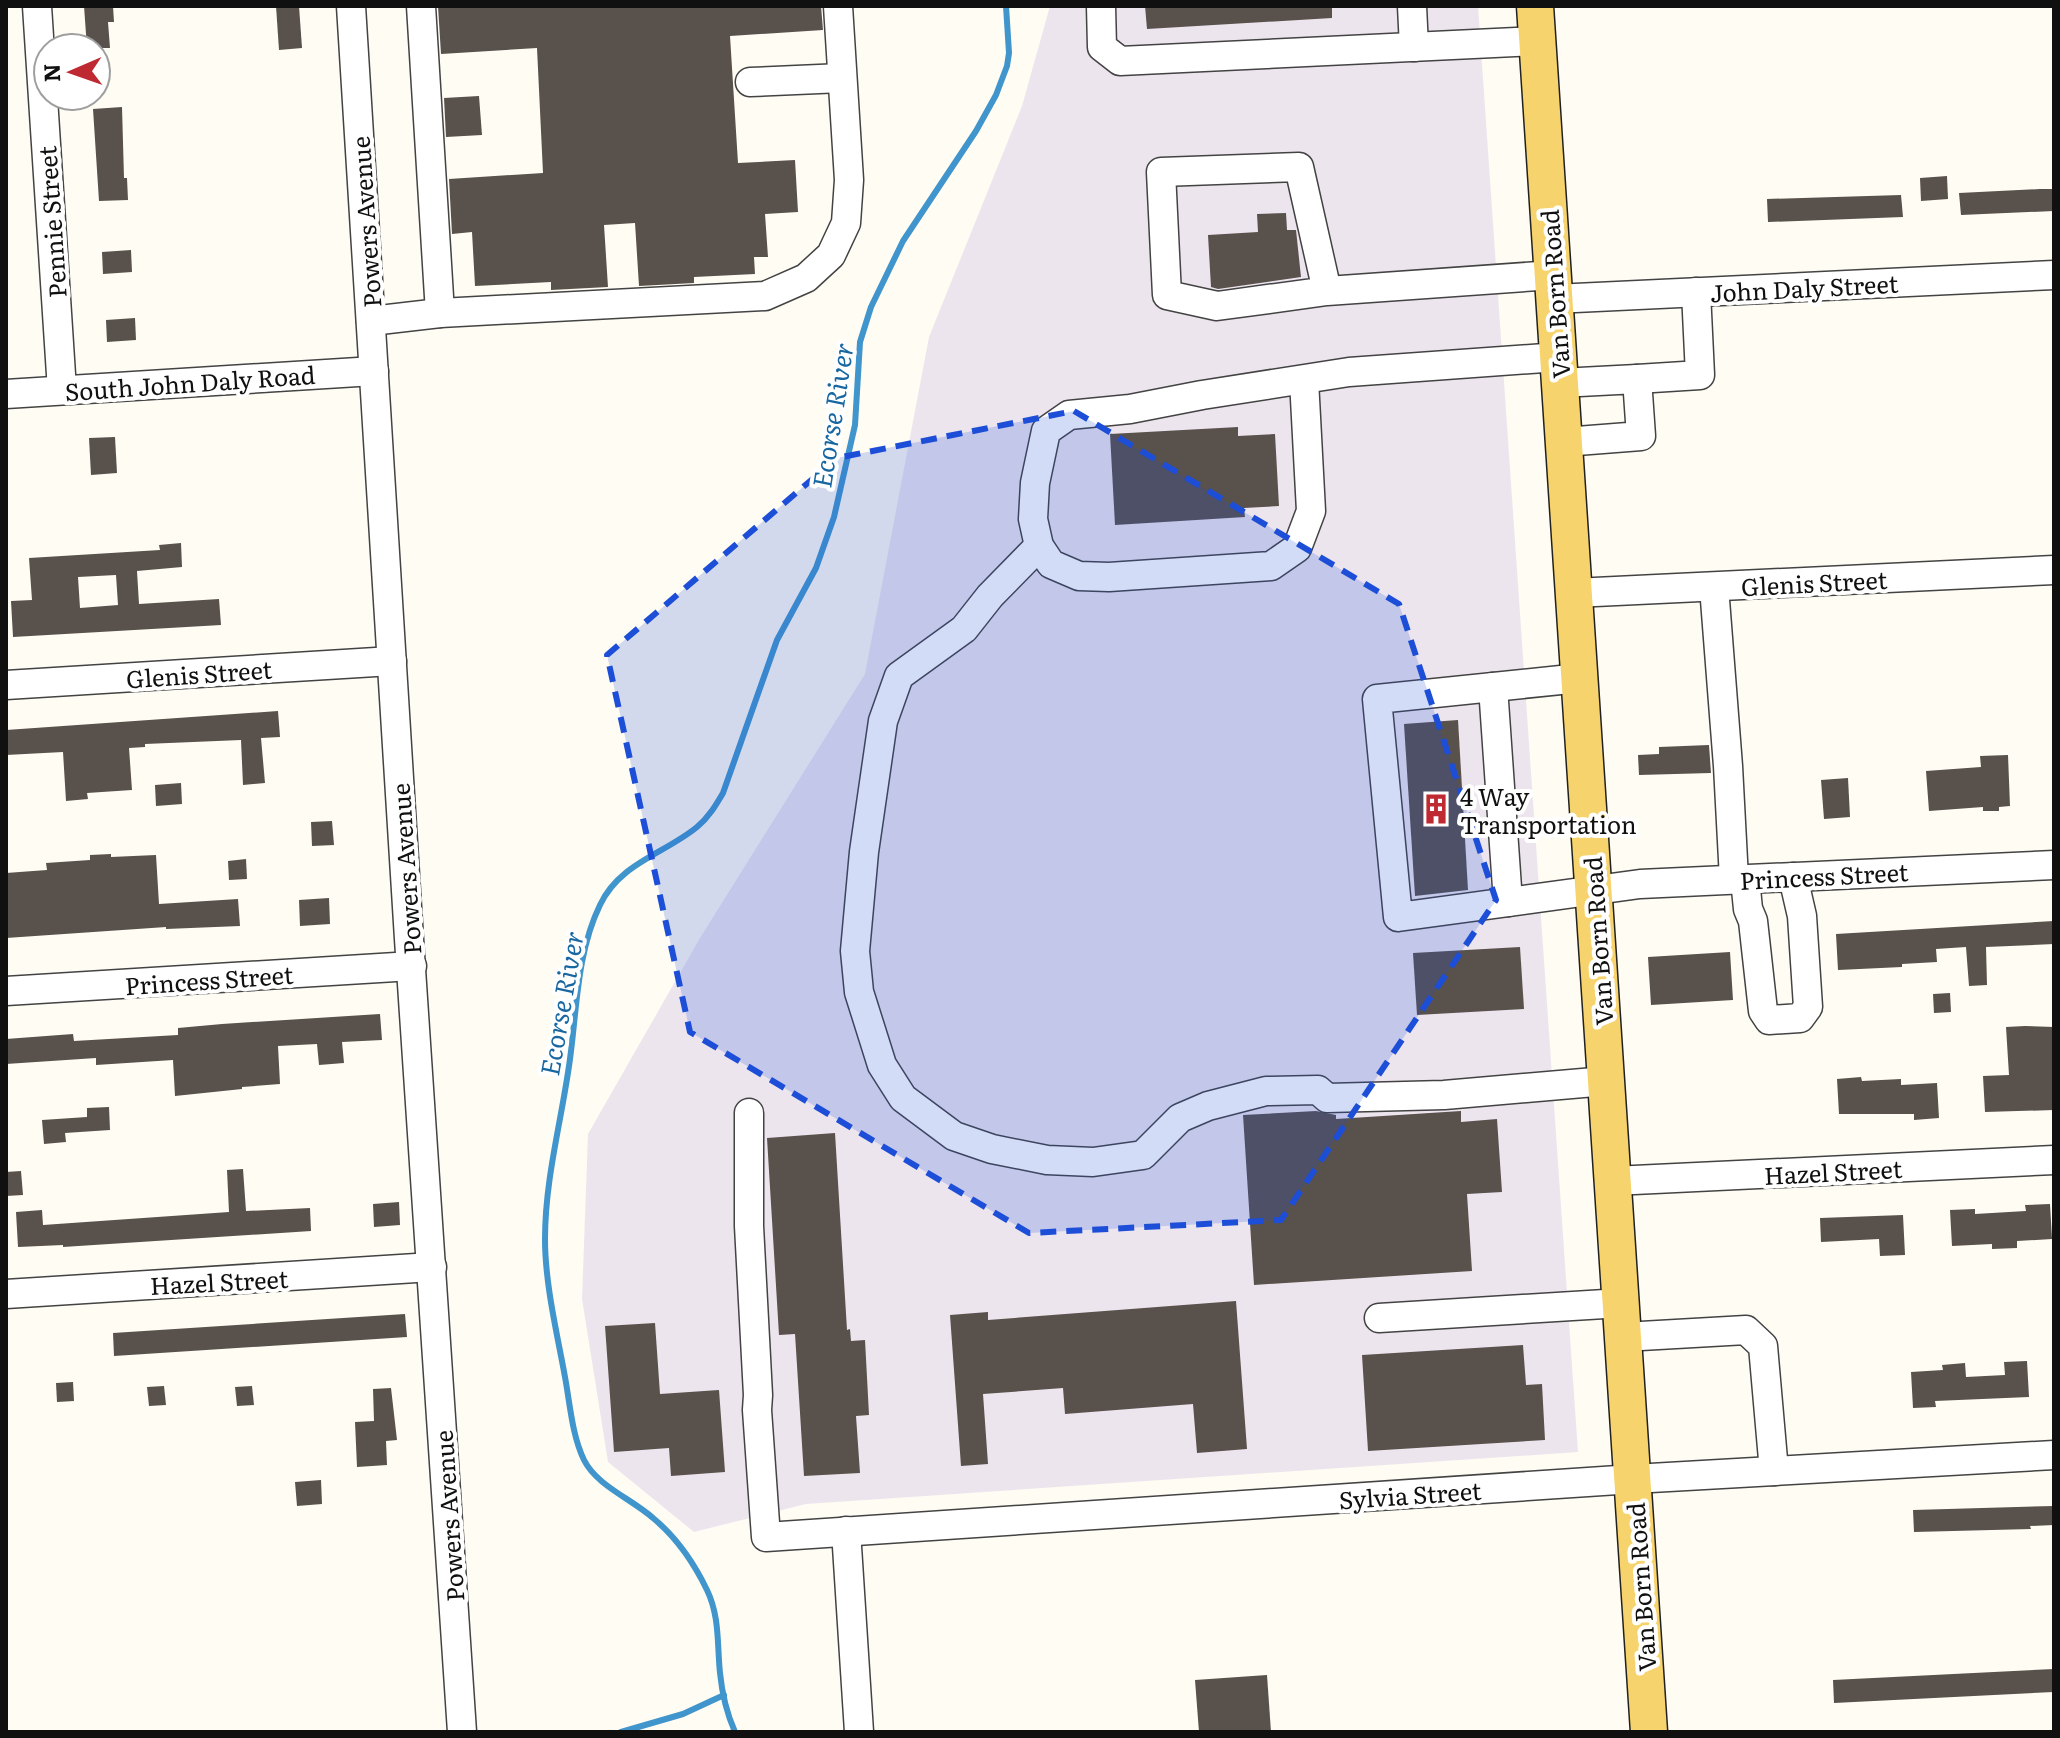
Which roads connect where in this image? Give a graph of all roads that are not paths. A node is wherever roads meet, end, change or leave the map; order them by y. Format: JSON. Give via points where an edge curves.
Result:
{"nodes":[{"id":1,"x":37,"y":6,"type":"edge"},
{"id":2,"x":351,"y":6,"type":"edge"},
{"id":3,"x":421,"y":6,"type":"edge"},
{"id":4,"x":838,"y":6,"type":"edge"},
{"id":5,"x":1101,"y":6,"type":"edge"},
{"id":6,"x":1412,"y":6,"type":"edge"},
{"id":7,"x":1535,"y":6,"type":"edge"},
{"id":8,"x":1538,"y":41,"type":"junction"},
{"id":9,"x":1414,"y":47,"type":"junction"},
{"id":10,"x":842,"y":78,"type":"junction"},
{"id":11,"x":750,"y":82,"type":"dead end"},
{"id":12,"x":2054,"y":275,"type":"edge"},
{"id":13,"x":1554,"y":287,"type":"junction"},
{"id":14,"x":1327,"y":291,"type":"junction"},
{"id":15,"x":1696,"y":292,"type":"junction"},
{"id":16,"x":440,"y":313,"type":"junction"},
{"id":17,"x":371,"y":321,"type":"junction"},
{"id":18,"x":1559,"y":370,"type":"junction"},
{"id":19,"x":374,"y":371,"type":"junction"},
{"id":20,"x":1637,"y":379,"type":"junction"},
{"id":21,"x":1304,"y":380,"type":"junction"},
{"id":22,"x":62,"y":390,"type":"junction"},
{"id":23,"x":6,"y":394,"type":"edge"},
{"id":24,"x":1564,"y":442,"type":"junction"},
{"id":25,"x":1039,"y":546,"type":"junction"},
{"id":26,"x":2054,"y":570,"type":"edge"},
{"id":27,"x":1714,"y":587,"type":"junction"},
{"id":28,"x":1574,"y":593,"type":"junction"},
{"id":29,"x":392,"y":661,"type":"junction"},
{"id":30,"x":1580,"y":678,"type":"junction"},
{"id":31,"x":6,"y":685,"type":"edge"},
{"id":32,"x":1493,"y":687,"type":"junction"},
{"id":33,"x":2054,"y":865,"type":"edge"},
{"id":34,"x":1793,"y":877,"type":"junction"},
{"id":35,"x":1739,"y":879,"type":"junction"},
{"id":36,"x":1594,"y":891,"type":"junction"},
{"id":37,"x":1508,"y":902,"type":"junction"},
{"id":38,"x":412,"y":966,"type":"junction"},
{"id":39,"x":6,"y":991,"type":"edge"},
{"id":40,"x":1606,"y":1081,"type":"junction"},
{"id":41,"x":749,"y":1113,"type":"dead end"},
{"id":42,"x":2054,"y":1160,"type":"edge"},
{"id":43,"x":1613,"y":1181,"type":"junction"},
{"id":44,"x":432,"y":1267,"type":"junction"},
{"id":45,"x":6,"y":1294,"type":"edge"},
{"id":46,"x":1379,"y":1318,"type":"dead end"},
{"id":47,"x":1622,"y":1320,"type":"junction"},
{"id":48,"x":2054,"y":1455,"type":"edge"},
{"id":49,"x":1774,"y":1471,"type":"junction"},
{"id":50,"x":1633,"y":1479,"type":"junction"},
{"id":51,"x":846,"y":1531,"type":"junction"},
{"id":52,"x":462,"y":1732,"type":"edge"},
{"id":53,"x":859,"y":1732,"type":"edge"},
{"id":54,"x":1649,"y":1732,"type":"edge"}],
"edges":[{"from":1,"to":22,"type":"street","name":"Pennie Street"},
{"from":2,"to":17,"type":"street","name":"Powers Avenue"},
{"from":3,"to":16,"type":"street"},
{"from":4,"to":10,"type":"street"},
{"from":5,"to":9,"type":"street","via":[[1102,47],[1120,61]]},
{"from":6,"to":9,"type":"street"},
{"from":7,"to":8,"type":"main road","name":"Van Born Road"},
{"from":8,"to":9,"type":"street"},
{"from":8,"to":13,"type":"main road","name":"Van Born Road"},
{"from":10,"to":11,"type":"street"},
{"from":10,"to":16,"type":"street","via":[[849,180],[846,223],[831,255],[806,278],[765,296]]},
{"from":12,"to":15,"type":"street","name":"John Daly Street"},
{"from":13,"to":14,"type":"street","name":"John Daly Street"},
{"from":13,"to":15,"type":"street","name":"John Daly Street"},
{"from":13,"to":18,"type":"main road","name":"Van Born Road"},
{"from":14,"to":14,"type":"street","name":"John Daly Street","via":[[1299,167],[1161,172],[1167,295],[1217,306]]},
{"from":15,"to":20,"type":"street","via":[[1700,375]]},
{"from":16,"to":17,"type":"street"},
{"from":17,"to":19,"type":"street","name":"Powers Avenue"},
{"from":18,"to":20,"type":"street"},
{"from":18,"to":21,"type":"street","via":[[1349,372]]},
{"from":18,"to":24,"type":"main road","name":"Van Born Road"},
{"from":19,"to":22,"type":"street","name":"South John Daly Road"},
{"from":19,"to":29,"type":"street","name":"Powers Avenue"},
{"from":20,"to":24,"type":"street","via":[[1641,436]]},
{"from":21,"to":25,"type":"street","via":[[1069,415],[1046,431],[1035,483],[1033,519]]},
{"from":21,"to":25,"type":"street","via":[[1311,511],[1297,548],[1271,566],[1079,576],[1051,564]]},
{"from":22,"to":23,"type":"street","name":"South John Daly Road"},
{"from":24,"to":28,"type":"main road","name":"Van Born Road"},
{"from":25,"to":40,"type":"street","via":[[964,629],[899,676],[883,721],[855,951],[871,1036],[903,1098],[954,1136],[980,1145],[1047,1160],[1093,1162],[1143,1155],[1180,1118],[1266,1091],[1318,1090],[1327,1098],[1444,1095]]},
{"from":26,"to":27,"type":"street","name":"Glenis Street"},
{"from":27,"to":28,"type":"street","name":"Glenis Street"},
{"from":27,"to":35,"type":"street"},
{"from":28,"to":30,"type":"main road","name":"Van Born Road"},
{"from":29,"to":31,"type":"street","name":"Glenis Street"},
{"from":29,"to":38,"type":"street","name":"Powers Avenue"},
{"from":30,"to":32,"type":"street"},
{"from":30,"to":36,"type":"main road","name":"Van Born Road"},
{"from":32,"to":37,"type":"street"},
{"from":32,"to":37,"type":"street","name":"Princess Street","via":[[1377,699],[1398,917]]},
{"from":33,"to":34,"type":"street","name":"Princess Street"},
{"from":34,"to":35,"type":"street","name":"Princess Street"},
{"from":34,"to":35,"type":"street","via":[[1802,916],[1808,1007],[1800,1018],[1769,1020],[1763,1011],[1753,921]]},
{"from":35,"to":36,"type":"street","name":"Princess Street"},
{"from":36,"to":37,"type":"street","name":"Princess Street"},
{"from":36,"to":40,"type":"main road","name":"Van Born Road"},
{"from":38,"to":39,"type":"street","name":"Princess Street"},
{"from":38,"to":44,"type":"street","name":"Powers Avenue"},
{"from":40,"to":43,"type":"main road","name":"Van Born Road"},
{"from":41,"to":51,"type":"street","name":"Sylvia Street","via":[[749,1226],[766,1537]]},
{"from":42,"to":43,"type":"street","name":"Hazel Street"},
{"from":43,"to":47,"type":"main road","name":"Van Born Road"},
{"from":44,"to":45,"type":"street","name":"Hazel Street"},
{"from":44,"to":52,"type":"street","name":"Powers Avenue"},
{"from":46,"to":47,"type":"street"},
{"from":47,"to":49,"type":"street","via":[[1746,1330],[1763,1346]]},
{"from":47,"to":50,"type":"main road","name":"Van Born Road"},
{"from":48,"to":49,"type":"street","name":"Sylvia Street"},
{"from":49,"to":50,"type":"street","name":"Sylvia Street"},
{"from":50,"to":51,"type":"street","name":"Sylvia Street"},
{"from":50,"to":54,"type":"main road","name":"Van Born Road"},
{"from":51,"to":53,"type":"street"}]}
